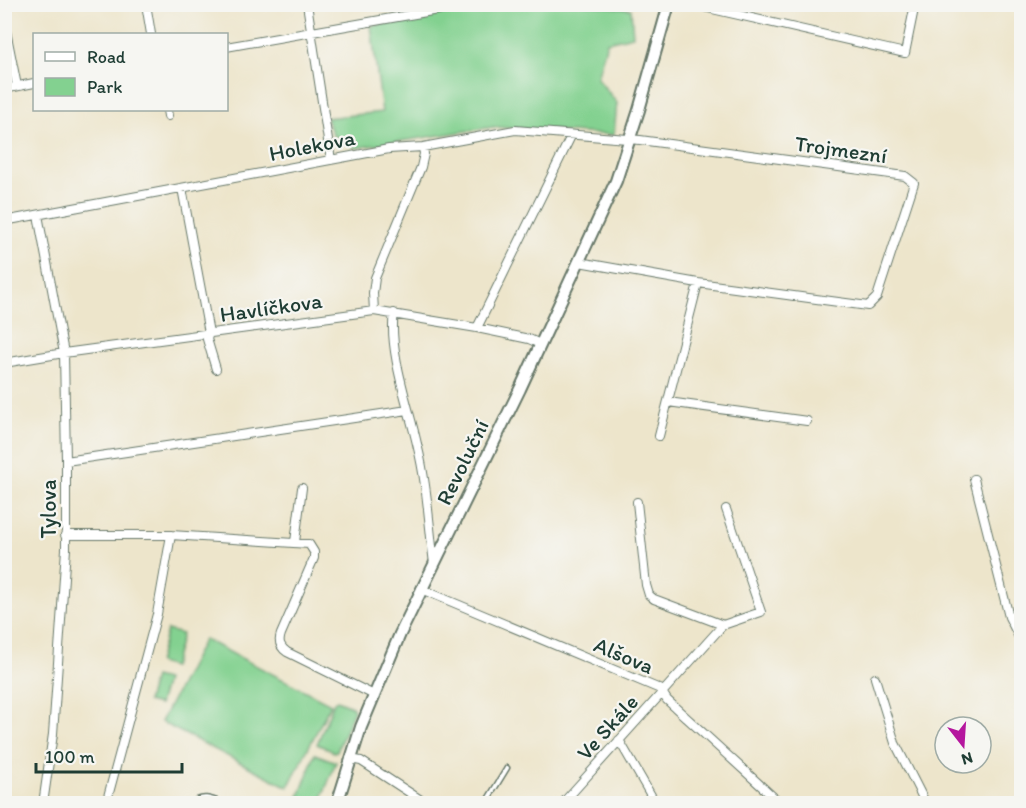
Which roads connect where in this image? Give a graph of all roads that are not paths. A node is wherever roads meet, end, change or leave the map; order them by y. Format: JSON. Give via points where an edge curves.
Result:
{"nodes":[{"id":1,"x":146,"y":4,"type":"edge"},
{"id":2,"x":307,"y":4,"type":"edge"},
{"id":3,"x":472,"y":4,"type":"edge"},
{"id":4,"x":669,"y":4,"type":"edge"},
{"id":5,"x":690,"y":4,"type":"edge"},
{"id":6,"x":915,"y":4,"type":"edge"},
{"id":7,"x":4,"y":21,"type":"edge"},
{"id":8,"x":310,"y":32,"type":"junction"},
{"id":9,"x":151,"y":33,"type":"edge"},
{"id":10,"x":228,"y":47,"type":"edge"},
{"id":11,"x":33,"y":83,"type":"edge"},
{"id":12,"x":17,"y":86,"type":"junction"},
{"id":13,"x":4,"y":89,"type":"edge"},
{"id":14,"x":572,"y":136,"type":"junction"},
{"id":15,"x":629,"y":141,"type":"junction"},
{"id":16,"x":423,"y":147,"type":"junction"},
{"id":17,"x":331,"y":160,"type":"junction"},
{"id":18,"x":182,"y":188,"type":"junction"},
{"id":19,"x":38,"y":215,"type":"junction"},
{"id":20,"x":4,"y":221,"type":"edge"},
{"id":21,"x":579,"y":262,"type":"junction"},
{"id":22,"x":698,"y":283,"type":"junction"},
{"id":23,"x":374,"y":311,"type":"junction"},
{"id":24,"x":394,"y":313,"type":"junction"},
{"id":25,"x":477,"y":328,"type":"junction"},
{"id":26,"x":209,"y":333,"type":"junction"},
{"id":27,"x":540,"y":344,"type":"junction"},
{"id":28,"x":64,"y":353,"type":"junction"},
{"id":29,"x":4,"y":363,"type":"edge"},
{"id":30,"x":216,"y":369,"type":"dead end"},
{"id":31,"x":668,"y":402,"type":"junction"},
{"id":32,"x":408,"y":410,"type":"junction"},
{"id":33,"x":807,"y":421,"type":"dead end"},
{"id":34,"x":659,"y":436,"type":"dead end"},
{"id":35,"x":66,"y":461,"type":"junction"},
{"id":36,"x":974,"y":479,"type":"dead end"},
{"id":37,"x":302,"y":488,"type":"dead end"},
{"id":38,"x":637,"y":502,"type":"dead end"},
{"id":39,"x":726,"y":509,"type":"dead end"},
{"id":40,"x":65,"y":535,"type":"junction"},
{"id":41,"x":171,"y":535,"type":"junction"},
{"id":42,"x":295,"y":542,"type":"junction"},
{"id":43,"x":434,"y":564,"type":"junction"},
{"id":44,"x":421,"y":589,"type":"junction"},
{"id":45,"x":723,"y":625,"type":"junction"},
{"id":46,"x":1022,"y":643,"type":"edge"},
{"id":47,"x":875,"y":678,"type":"dead end"},
{"id":48,"x":662,"y":693,"type":"junction"},
{"id":49,"x":374,"y":695,"type":"junction"},
{"id":50,"x":619,"y":740,"type":"junction"},
{"id":51,"x":350,"y":759,"type":"junction"},
{"id":52,"x":507,"y":768,"type":"dead end"},
{"id":53,"x":43,"y":804,"type":"edge"},
{"id":54,"x":106,"y":804,"type":"edge"},
{"id":55,"x":190,"y":804,"type":"edge"},
{"id":56,"x":224,"y":804,"type":"edge"},
{"id":57,"x":337,"y":804,"type":"edge"},
{"id":58,"x":427,"y":804,"type":"edge"},
{"id":59,"x":485,"y":804,"type":"edge"},
{"id":60,"x":562,"y":804,"type":"edge"},
{"id":61,"x":656,"y":804,"type":"edge"},
{"id":62,"x":781,"y":804,"type":"edge"},
{"id":63,"x":926,"y":804,"type":"edge"}],
"edges":[{"from":1,"to":9,"type":"street"},
{"from":2,"to":8,"type":"street"},
{"from":3,"to":8,"type":"street"},
{"from":4,"to":15,"type":"street","name":"Revoluční"},
{"from":5,"to":6,"type":"street","via":[[905,52]]},
{"from":7,"to":12,"type":"street"},
{"from":8,"to":10,"type":"street"},
{"from":8,"to":17,"type":"street"},
{"from":11,"to":12,"type":"street"},
{"from":12,"to":13,"type":"street"},
{"from":14,"to":15,"type":"street","name":"Holekova"},
{"from":14,"to":16,"type":"street","name":"Holekova","via":[[515,130]]},
{"from":14,"to":25,"type":"street"},
{"from":15,"to":21,"type":"street","name":"Revoluční","via":[[612,190]]},
{"from":15,"to":22,"type":"street","name":"Trojmezní","via":[[905,176],[914,183],[878,297],[868,306]]},
{"from":16,"to":17,"type":"street","name":"Holekova"},
{"from":16,"to":23,"type":"street","via":[[421,167],[375,278]]},
{"from":17,"to":18,"type":"street","name":"Holekova"},
{"from":18,"to":19,"type":"street","name":"Holekova"},
{"from":18,"to":26,"type":"street"},
{"from":19,"to":20,"type":"street","name":"Holekova"},
{"from":19,"to":28,"type":"street","name":"Tylova"},
{"from":21,"to":22,"type":"street"},
{"from":21,"to":27,"type":"street","name":"Revoluční"},
{"from":22,"to":31,"type":"street"},
{"from":23,"to":24,"type":"street","name":"Havlíčkova"},
{"from":23,"to":26,"type":"street","name":"Havlíčkova"},
{"from":24,"to":25,"type":"street","name":"Havlíčkova"},
{"from":24,"to":32,"type":"street","via":[[392,328]]},
{"from":25,"to":27,"type":"street","name":"Havlíčkova"},
{"from":26,"to":28,"type":"street","name":"Havlíčkova"},
{"from":26,"to":30,"type":"street","via":[[207,339]]},
{"from":27,"to":43,"type":"street","name":"Revoluční"},
{"from":28,"to":29,"type":"street","name":"Havlíčkova"},
{"from":28,"to":35,"type":"street","name":"Tylova"},
{"from":31,"to":33,"type":"street"},
{"from":31,"to":34,"type":"street"},
{"from":32,"to":35,"type":"street"},
{"from":32,"to":43,"type":"street","via":[[426,487]]},
{"from":35,"to":40,"type":"street","name":"Tylova"},
{"from":36,"to":46,"type":"street","via":[[1009,617]]},
{"from":37,"to":42,"type":"street"},
{"from":38,"to":45,"type":"street","via":[[650,595]]},
{"from":39,"to":45,"type":"street","name":"Ve Skále","via":[[761,612]]},
{"from":40,"to":41,"type":"street"},
{"from":40,"to":53,"type":"street","name":"Tylova","via":[[53,734]]},
{"from":41,"to":42,"type":"street"},
{"from":41,"to":54,"type":"street","via":[[157,614]]},
{"from":42,"to":49,"type":"street","via":[[309,544],[314,555],[281,634],[281,647]]},
{"from":43,"to":44,"type":"street","name":"Revoluční"},
{"from":44,"to":48,"type":"street","name":"Alšova"},
{"from":44,"to":49,"type":"street","name":"Revoluční"},
{"from":45,"to":48,"type":"street","name":"Ve Skále"},
{"from":47,"to":63,"type":"street","via":[[895,743]]},
{"from":48,"to":50,"type":"street","name":"Ve Skále"},
{"from":48,"to":62,"type":"street","name":"Alšova"},
{"from":49,"to":51,"type":"street","name":"Revoluční"},
{"from":50,"to":60,"type":"street","name":"Ve Skále"},
{"from":50,"to":61,"type":"street"},
{"from":51,"to":57,"type":"street","name":"Revoluční"},
{"from":51,"to":58,"type":"street"},
{"from":52,"to":59,"type":"lane"},
{"from":55,"to":56,"type":"lane","via":[[204,798]]}]}
